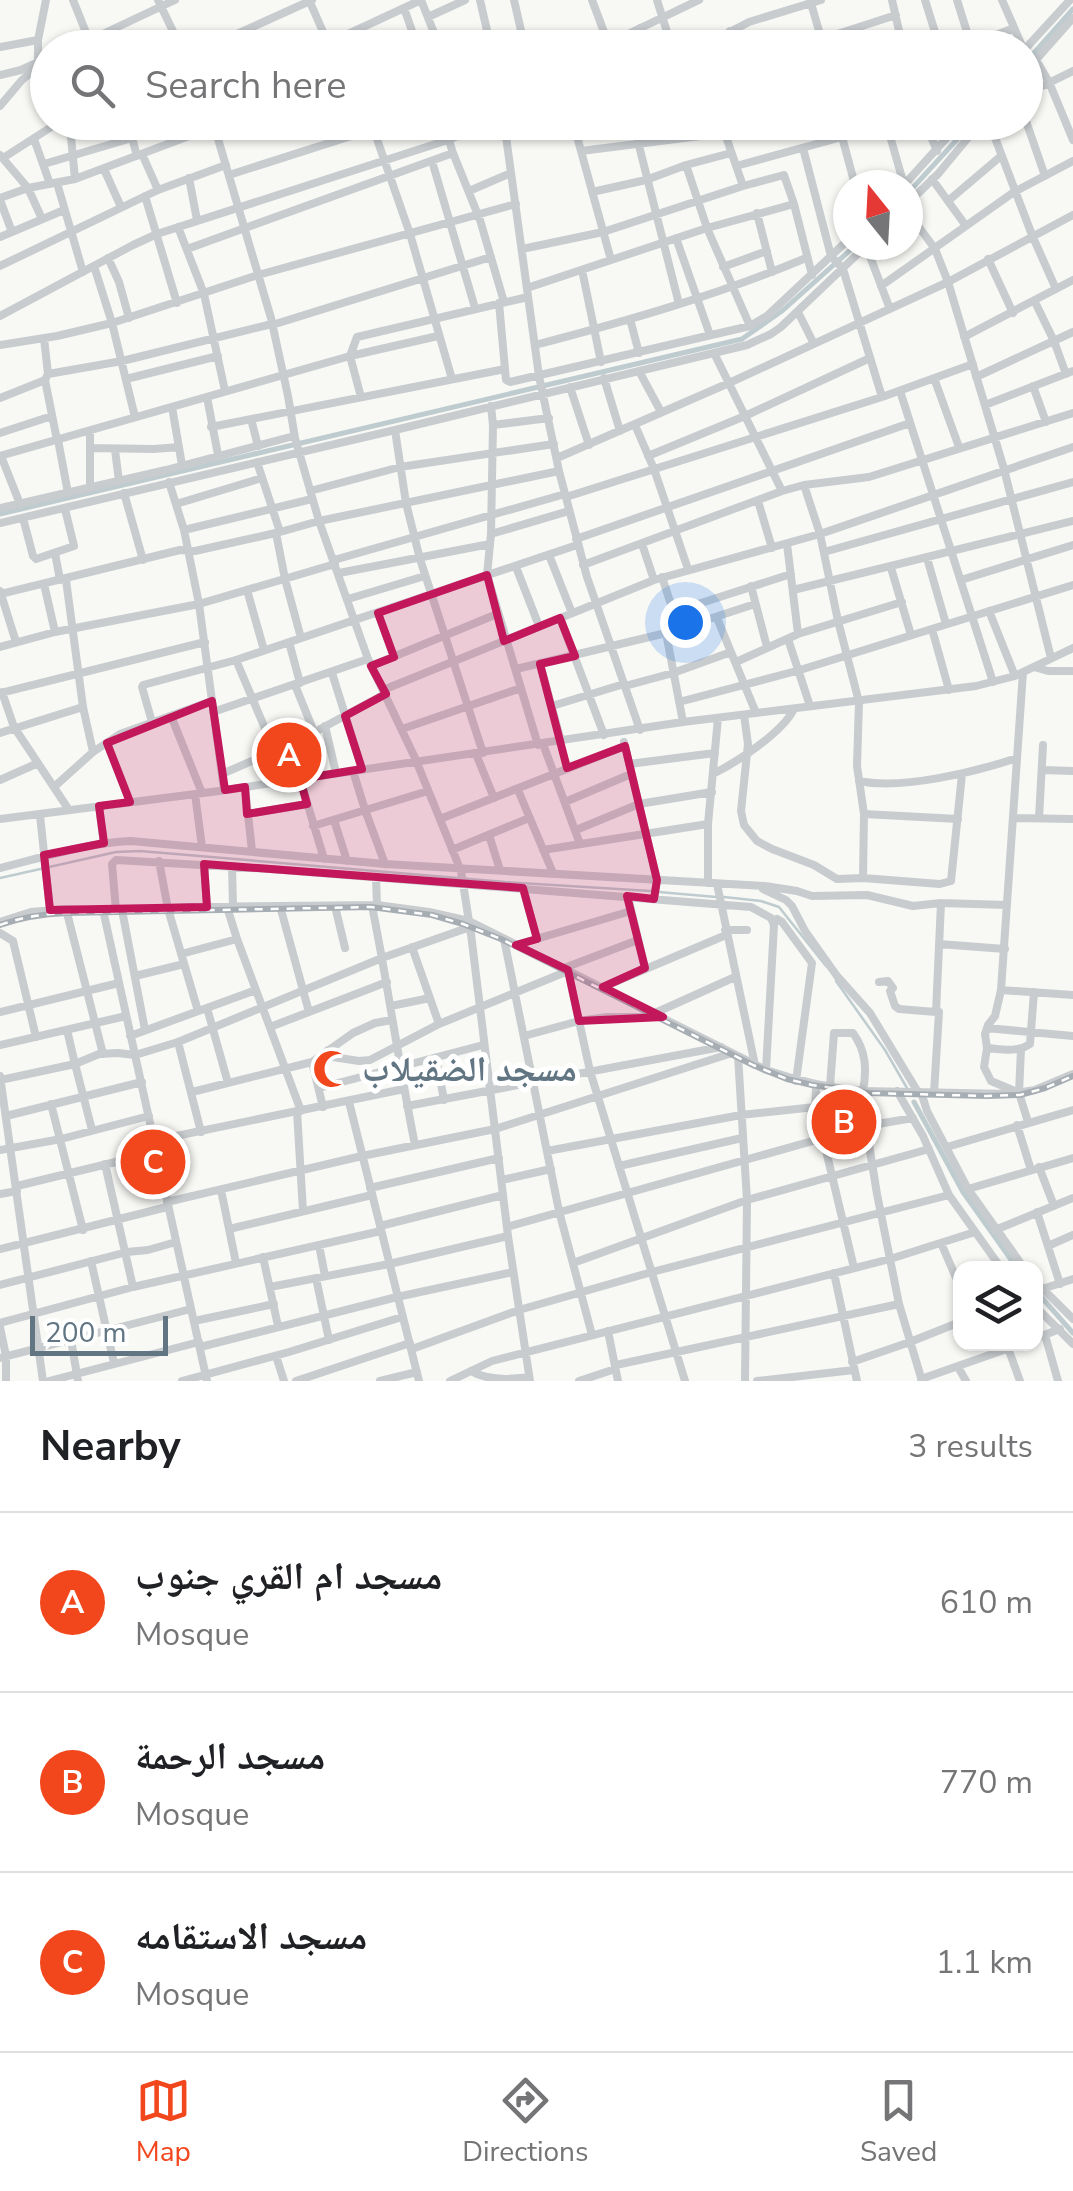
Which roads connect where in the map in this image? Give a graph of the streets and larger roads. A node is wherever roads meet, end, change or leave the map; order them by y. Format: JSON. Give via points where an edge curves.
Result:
{"nodes":[{"id":1,"x":46,"y":0,"type":"edge"},
{"id":2,"x":73,"y":0,"type":"edge"},
{"id":3,"x":175,"y":0,"type":"edge"},
{"id":4,"x":310,"y":0,"type":"edge"},
{"id":5,"x":421,"y":0,"type":"edge"},
{"id":6,"x":466,"y":0,"type":"edge"},
{"id":7,"x":480,"y":0,"type":"edge"},
{"id":8,"x":514,"y":0,"type":"edge"},
{"id":9,"x":592,"y":0,"type":"edge"},
{"id":10,"x":657,"y":0,"type":"edge"},
{"id":11,"x":698,"y":0,"type":"edge"},
{"id":12,"x":892,"y":0,"type":"edge"},
{"id":13,"x":925,"y":0,"type":"edge"},
{"id":14,"x":1002,"y":0,"type":"edge"},
{"id":15,"x":1070,"y":0,"type":"edge"},
{"id":16,"x":814,"y":1,"type":"edge"},
{"id":17,"x":959,"y":1,"type":"edge"},
{"id":18,"x":159,"y":3,"type":"edge"},
{"id":19,"x":404,"y":8,"type":"junction"},
{"id":20,"x":896,"y":16,"type":"junction"},
{"id":21,"x":428,"y":17,"type":"junction"},
{"id":22,"x":662,"y":18,"type":"junction"},
{"id":23,"x":1073,"y":18,"type":"edge"},
{"id":24,"x":640,"y":28,"type":"joint"},
{"id":25,"x":1014,"y":28,"type":"joint"},
{"id":26,"x":40,"y":30,"type":"edge"},
{"id":27,"x":85,"y":30,"type":"edge"},
{"id":28,"x":110,"y":30,"type":"edge"},
{"id":29,"x":172,"y":30,"type":"edge"},
{"id":30,"x":248,"y":30,"type":"edge"},
{"id":31,"x":323,"y":30,"type":"edge"},
{"id":32,"x":363,"y":30,"type":"edge"},
{"id":33,"x":412,"y":30,"type":"edge"},
{"id":34,"x":433,"y":30,"type":"edge"},
{"id":35,"x":488,"y":30,"type":"edge"},
{"id":36,"x":521,"y":30,"type":"edge"},
{"id":37,"x":600,"y":30,"type":"edge"},
{"id":38,"x":636,"y":30,"type":"edge"},
{"id":39,"x":666,"y":30,"type":"edge"},
{"id":40,"x":734,"y":30,"type":"edge"},
{"id":41,"x":820,"y":30,"type":"edge"},
{"id":42,"x":858,"y":30,"type":"edge"},
{"id":43,"x":899,"y":30,"type":"edge"},
{"id":44,"x":934,"y":30,"type":"edge"},
{"id":45,"x":965,"y":30,"type":"edge"},
{"id":46,"x":1009,"y":30,"type":"edge"},
{"id":47,"x":1041,"y":30,"type":"edge"},
{"id":48,"x":30,"y":41,"type":"edge"},
{"id":49,"x":0,"y":47,"type":"edge"},
{"id":50,"x":1043,"y":52,"type":"edge"},
{"id":51,"x":30,"y":67,"type":"edge"},
{"id":52,"x":1073,"y":71,"type":"edge"},
{"id":53,"x":1043,"y":72,"type":"edge"},
{"id":54,"x":30,"y":74,"type":"edge"},
{"id":55,"x":0,"y":75,"type":"edge"},
{"id":56,"x":1049,"y":82,"type":"junction"},
{"id":57,"x":1043,"y":85,"type":"edge"},
{"id":58,"x":0,"y":106,"type":"edge"},
{"id":59,"x":1073,"y":109,"type":"edge"},
{"id":60,"x":1063,"y":114,"type":"junction"},
{"id":61,"x":30,"y":140,"type":"edge"},
{"id":62,"x":35,"y":140,"type":"edge"},
{"id":63,"x":68,"y":140,"type":"edge"},
{"id":64,"x":125,"y":140,"type":"edge"},
{"id":65,"x":133,"y":140,"type":"edge"},
{"id":66,"x":176,"y":140,"type":"edge"},
{"id":67,"x":219,"y":140,"type":"edge"},
{"id":68,"x":326,"y":140,"type":"edge"},
{"id":69,"x":377,"y":140,"type":"edge"},
{"id":70,"x":448,"y":140,"type":"joint"},
{"id":71,"x":507,"y":140,"type":"edge"},
{"id":72,"x":577,"y":140,"type":"edge"},
{"id":73,"x":637,"y":140,"type":"edge"},
{"id":74,"x":664,"y":140,"type":"edge"},
{"id":75,"x":727,"y":140,"type":"edge"},
{"id":76,"x":831,"y":140,"type":"edge"},
{"id":77,"x":843,"y":140,"type":"edge"},
{"id":78,"x":890,"y":140,"type":"edge"},
{"id":79,"x":932,"y":140,"type":"edge"},
{"id":80,"x":946,"y":140,"type":"edge"},
{"id":81,"x":966,"y":140,"type":"edge"},
{"id":82,"x":996,"y":140,"type":"edge"},
{"id":83,"x":1033,"y":140,"type":"edge"},
{"id":84,"x":1073,"y":140,"type":"edge"},
{"id":85,"x":638,"y":143,"type":"junction"},
{"id":86,"x":803,"y":148,"type":"junction"},
{"id":87,"x":580,"y":151,"type":"junction"},
{"id":88,"x":937,"y":151,"type":"junction"},
{"id":89,"x":453,"y":153,"type":"junction"},
{"id":90,"x":732,"y":153,"type":"junction"},
{"id":91,"x":140,"y":155,"type":"junction"},
{"id":92,"x":2,"y":156,"type":"edge"},
{"id":93,"x":73,"y":156,"type":"junction"},
{"id":94,"x":1002,"y":156,"type":"junction"},
{"id":95,"x":385,"y":161,"type":"junction"},
{"id":96,"x":432,"y":161,"type":"junction"},
{"id":97,"x":1073,"y":162,"type":"edge"},
{"id":98,"x":44,"y":164,"type":"junction"},
{"id":99,"x":686,"y":165,"type":"junction"},
{"id":100,"x":736,"y":166,"type":"junction"},
{"id":101,"x":11,"y":168,"type":"junction"},
{"id":102,"x":104,"y":170,"type":"junction"},
{"id":103,"x":228,"y":170,"type":"junction"},
{"id":104,"x":851,"y":170,"type":"edge"},
{"id":105,"x":899,"y":170,"type":"edge"},
{"id":106,"x":919,"y":170,"type":"edge"},
{"id":107,"x":0,"y":172,"type":"edge"},
{"id":108,"x":512,"y":173,"type":"junction"},
{"id":109,"x":389,"y":175,"type":"junction"},
{"id":110,"x":1045,"y":176,"type":"junction"},
{"id":111,"x":188,"y":178,"type":"junction"},
{"id":112,"x":75,"y":179,"type":"junction"},
{"id":113,"x":932,"y":179,"type":"junction"},
{"id":114,"x":646,"y":180,"type":"junction"},
{"id":115,"x":53,"y":184,"type":"junction"},
{"id":116,"x":744,"y":186,"type":"junction"},
{"id":117,"x":28,"y":188,"type":"junction"},
{"id":118,"x":923,"y":188,"type":"edge"},
{"id":119,"x":158,"y":190,"type":"junction"},
{"id":120,"x":468,"y":190,"type":"junction"},
{"id":121,"x":592,"y":192,"type":"junction"},
{"id":122,"x":1014,"y":192,"type":"junction"},
{"id":123,"x":146,"y":196,"type":"junction"},
{"id":124,"x":0,"y":199,"type":"edge"},
{"id":125,"x":697,"y":201,"type":"junction"},
{"id":126,"x":948,"y":201,"type":"junction"},
{"id":127,"x":516,"y":204,"type":"junction"},
{"id":128,"x":818,"y":205,"type":"junction"},
{"id":129,"x":120,"y":208,"type":"junction"},
{"id":130,"x":238,"y":208,"type":"junction"},
{"id":131,"x":795,"y":208,"type":"junction"},
{"id":132,"x":64,"y":210,"type":"junction"},
{"id":133,"x":478,"y":213,"type":"junction"},
{"id":134,"x":657,"y":213,"type":"junction"},
{"id":135,"x":757,"y":214,"type":"junction"},
{"id":136,"x":1073,"y":215,"type":"edge"},
{"id":137,"x":42,"y":219,"type":"junction"},
{"id":138,"x":197,"y":220,"type":"junction"},
{"id":139,"x":450,"y":222,"type":"junction"},
{"id":140,"x":966,"y":226,"type":"junction"},
{"id":141,"x":178,"y":227,"type":"junction"},
{"id":142,"x":707,"y":228,"type":"junction"},
{"id":143,"x":244,"y":229,"type":"junction"},
{"id":144,"x":12,"y":232,"type":"junction"},
{"id":145,"x":70,"y":232,"type":"junction"},
{"id":146,"x":603,"y":232,"type":"junction"},
{"id":147,"x":923,"y":232,"type":"edge"},
{"id":148,"x":157,"y":234,"type":"junction"},
{"id":149,"x":410,"y":234,"type":"junction"},
{"id":150,"x":1032,"y":235,"type":"junction"},
{"id":151,"x":0,"y":236,"type":"edge"},
{"id":152,"x":676,"y":238,"type":"junction"},
{"id":153,"x":664,"y":242,"type":"junction"},
{"id":154,"x":935,"y":248,"type":"junction"},
{"id":155,"x":186,"y":250,"type":"junction"},
{"id":156,"x":522,"y":250,"type":"junction"},
{"id":157,"x":766,"y":251,"type":"junction"},
{"id":158,"x":831,"y":256,"type":"junction"},
{"id":159,"x":491,"y":257,"type":"junction"},
{"id":160,"x":108,"y":258,"type":"junction"},
{"id":161,"x":806,"y":258,"type":"junction"},
{"id":162,"x":988,"y":259,"type":"junction"},
{"id":163,"x":612,"y":260,"type":"junction"},
{"id":164,"x":852,"y":260,"type":"edge"},
{"id":165,"x":872,"y":260,"type":"edge"},
{"id":166,"x":0,"y":266,"type":"edge"},
{"id":167,"x":94,"y":266,"type":"junction"},
{"id":168,"x":463,"y":266,"type":"junction"},
{"id":169,"x":723,"y":267,"type":"junction"},
{"id":170,"x":843,"y":269,"type":"junction"},
{"id":171,"x":582,"y":270,"type":"junction"},
{"id":172,"x":83,"y":272,"type":"junction"},
{"id":173,"x":772,"y":272,"type":"junction"},
{"id":174,"x":258,"y":275,"type":"junction"},
{"id":175,"x":812,"y":275,"type":"junction"},
{"id":176,"x":422,"y":278,"type":"junction"},
{"id":177,"x":1073,"y":280,"type":"edge"},
{"id":178,"x":948,"y":282,"type":"junction"},
{"id":179,"x":882,"y":286,"type":"junction"},
{"id":180,"x":732,"y":287,"type":"junction"},
{"id":181,"x":1056,"y":289,"type":"junction"},
{"id":182,"x":527,"y":292,"type":"junction"},
{"id":183,"x":204,"y":294,"type":"junction"},
{"id":184,"x":698,"y":298,"type":"junction"},
{"id":185,"x":177,"y":302,"type":"junction"},
{"id":186,"x":1034,"y":302,"type":"junction"},
{"id":187,"x":502,"y":303,"type":"junction"},
{"id":188,"x":679,"y":304,"type":"junction"},
{"id":189,"x":474,"y":308,"type":"junction"},
{"id":190,"x":890,"y":309,"type":"junction"},
{"id":191,"x":798,"y":312,"type":"junction"},
{"id":192,"x":1013,"y":312,"type":"junction"},
{"id":193,"x":0,"y":316,"type":"edge"},
{"id":194,"x":129,"y":318,"type":"junction"},
{"id":195,"x":434,"y":318,"type":"junction"},
{"id":196,"x":630,"y":320,"type":"junction"},
{"id":197,"x":112,"y":323,"type":"junction"},
{"id":198,"x":859,"y":323,"type":"junction"},
{"id":199,"x":272,"y":325,"type":"junction"},
{"id":200,"x":750,"y":326,"type":"junction"},
{"id":201,"x":594,"y":330,"type":"junction"},
{"id":202,"x":1073,"y":332,"type":"edge"},
{"id":203,"x":710,"y":335,"type":"junction"},
{"id":204,"x":438,"y":336,"type":"junction"},
{"id":205,"x":964,"y":337,"type":"junction"},
{"id":206,"x":44,"y":338,"type":"junction"},
{"id":207,"x":215,"y":338,"type":"junction"},
{"id":208,"x":1054,"y":341,"type":"junction"},
{"id":209,"x":814,"y":344,"type":"junction"},
{"id":210,"x":0,"y":345,"type":"edge"},
{"id":211,"x":535,"y":345,"type":"junction"},
{"id":212,"x":639,"y":353,"type":"junction"},
{"id":213,"x":714,"y":353,"type":"junction"},
{"id":214,"x":218,"y":356,"type":"junction"},
{"id":215,"x":350,"y":356,"type":"junction"},
{"id":216,"x":870,"y":358,"type":"junction"},
{"id":217,"x":122,"y":360,"type":"junction"},
{"id":218,"x":601,"y":362,"type":"junction"},
{"id":219,"x":972,"y":364,"type":"junction"},
{"id":220,"x":505,"y":369,"type":"junction"},
{"id":221,"x":639,"y":371,"type":"junction"},
{"id":222,"x":1069,"y":372,"type":"edge"},
{"id":223,"x":284,"y":375,"type":"junction"},
{"id":224,"x":47,"y":377,"type":"junction"},
{"id":225,"x":539,"y":377,"type":"junction"},
{"id":226,"x":976,"y":377,"type":"junction"},
{"id":227,"x":452,"y":378,"type":"junction"},
{"id":228,"x":604,"y":378,"type":"junction"},
{"id":229,"x":934,"y":378,"type":"junction"},
{"id":230,"x":126,"y":379,"type":"junction"},
{"id":231,"x":729,"y":383,"type":"junction"},
{"id":232,"x":1033,"y":386,"type":"junction"},
{"id":233,"x":570,"y":387,"type":"junction"},
{"id":234,"x":225,"y":391,"type":"junction"},
{"id":235,"x":900,"y":391,"type":"junction"},
{"id":236,"x":543,"y":393,"type":"junction"},
{"id":237,"x":207,"y":397,"type":"junction"},
{"id":238,"x":361,"y":397,"type":"junction"},
{"id":239,"x":882,"y":397,"type":"junction"},
{"id":240,"x":0,"y":398,"type":"edge"},
{"id":241,"x":984,"y":405,"type":"junction"},
{"id":242,"x":491,"y":406,"type":"junction"},
{"id":243,"x":172,"y":407,"type":"junction"},
{"id":244,"x":291,"y":412,"type":"junction"},
{"id":245,"x":661,"y":412,"type":"junction"},
{"id":246,"x":1073,"y":413,"type":"edge"},
{"id":247,"x":52,"y":416,"type":"junction"},
{"id":248,"x":745,"y":416,"type":"junction"},
{"id":249,"x":135,"y":417,"type":"junction"},
{"id":250,"x":549,"y":418,"type":"junction"},
{"id":251,"x":251,"y":419,"type":"junction"},
{"id":252,"x":1046,"y":422,"type":"junction"},
{"id":253,"x":910,"y":423,"type":"junction"},
{"id":254,"x":493,"y":425,"type":"junction"},
{"id":255,"x":635,"y":425,"type":"junction"},
{"id":256,"x":212,"y":426,"type":"junction"},
{"id":257,"x":395,"y":430,"type":"junction"},
{"id":258,"x":90,"y":431,"type":"junction"},
{"id":259,"x":620,"y":431,"type":"junction"},
{"id":260,"x":0,"y":433,"type":"edge"},
{"id":261,"x":294,"y":437,"type":"junction"},
{"id":262,"x":756,"y":437,"type":"junction"},
{"id":263,"x":994,"y":438,"type":"junction"},
{"id":264,"x":58,"y":440,"type":"junction"},
{"id":265,"x":554,"y":444,"type":"junction"},
{"id":266,"x":589,"y":445,"type":"junction"},
{"id":267,"x":258,"y":446,"type":"junction"},
{"id":268,"x":179,"y":447,"type":"junction"},
{"id":269,"x":960,"y":447,"type":"junction"},
{"id":270,"x":1073,"y":447,"type":"edge"},
{"id":271,"x":90,"y":448,"type":"junction"},
{"id":272,"x":115,"y":450,"type":"junction"},
{"id":273,"x":298,"y":451,"type":"junction"},
{"id":274,"x":218,"y":455,"type":"junction"},
{"id":275,"x":492,"y":455,"type":"junction"},
{"id":276,"x":1,"y":456,"type":"edge"},
{"id":277,"x":648,"y":456,"type":"junction"},
{"id":278,"x":557,"y":458,"type":"junction"},
{"id":279,"x":923,"y":460,"type":"junction"},
{"id":280,"x":257,"y":462,"type":"junction"},
{"id":281,"x":182,"y":465,"type":"junction"},
{"id":282,"x":400,"y":468,"type":"junction"},
{"id":283,"x":654,"y":469,"type":"junction"},
{"id":284,"x":1004,"y":469,"type":"junction"},
{"id":285,"x":559,"y":471,"type":"junction"},
{"id":286,"x":772,"y":472,"type":"junction"},
{"id":287,"x":262,"y":478,"type":"junction"},
{"id":288,"x":119,"y":481,"type":"junction"},
{"id":289,"x":169,"y":482,"type":"junction"},
{"id":290,"x":1073,"y":482,"type":"edge"},
{"id":291,"x":492,"y":484,"type":"junction"},
{"id":292,"x":804,"y":486,"type":"junction"},
{"id":293,"x":90,"y":488,"type":"junction"},
{"id":294,"x":725,"y":488,"type":"junction"},
{"id":295,"x":782,"y":491,"type":"junction"},
{"id":296,"x":68,"y":493,"type":"junction"},
{"id":297,"x":124,"y":493,"type":"junction"},
{"id":298,"x":934,"y":493,"type":"junction"},
{"id":299,"x":311,"y":495,"type":"junction"},
{"id":300,"x":566,"y":496,"type":"junction"},
{"id":301,"x":1011,"y":500,"type":"junction"},
{"id":302,"x":758,"y":501,"type":"junction"},
{"id":303,"x":406,"y":502,"type":"junction"},
{"id":304,"x":20,"y":504,"type":"junction"},
{"id":305,"x":176,"y":504,"type":"junction"},
{"id":306,"x":667,"y":507,"type":"junction"},
{"id":307,"x":0,"y":508,"type":"edge"},
{"id":308,"x":64,"y":508,"type":"junction"},
{"id":309,"x":272,"y":509,"type":"junction"},
{"id":310,"x":733,"y":510,"type":"junction"},
{"id":311,"x":569,"y":511,"type":"junction"},
{"id":312,"x":490,"y":515,"type":"junction"},
{"id":313,"x":23,"y":518,"type":"junction"},
{"id":314,"x":942,"y":520,"type":"junction"},
{"id":315,"x":318,"y":521,"type":"junction"},
{"id":316,"x":1073,"y":522,"type":"edge"},
{"id":317,"x":0,"y":523,"type":"edge"},
{"id":318,"x":184,"y":530,"type":"junction"},
{"id":319,"x":675,"y":531,"type":"junction"},
{"id":320,"x":278,"y":533,"type":"junction"},
{"id":321,"x":820,"y":534,"type":"junction"},
{"id":322,"x":1020,"y":534,"type":"junction"},
{"id":323,"x":416,"y":537,"type":"junction"},
{"id":324,"x":490,"y":539,"type":"junction"},
{"id":325,"x":576,"y":542,"type":"junction"},
{"id":326,"x":642,"y":544,"type":"junction"},
{"id":327,"x":787,"y":544,"type":"junction"},
{"id":328,"x":1073,"y":545,"type":"edge"},
{"id":329,"x":772,"y":548,"type":"junction"},
{"id":330,"x":187,"y":550,"type":"junction"},
{"id":331,"x":824,"y":552,"type":"junction"},
{"id":332,"x":952,"y":552,"type":"junction"},
{"id":333,"x":55,"y":554,"type":"junction"},
{"id":334,"x":549,"y":555,"type":"junction"},
{"id":335,"x":420,"y":558,"type":"junction"},
{"id":336,"x":928,"y":558,"type":"junction"},
{"id":337,"x":1026,"y":559,"type":"junction"},
{"id":338,"x":143,"y":560,"type":"junction"},
{"id":339,"x":582,"y":564,"type":"junction"},
{"id":340,"x":336,"y":566,"type":"junction"},
{"id":341,"x":516,"y":567,"type":"junction"},
{"id":342,"x":892,"y":568,"type":"junction"},
{"id":343,"x":688,"y":569,"type":"junction"},
{"id":344,"x":791,"y":574,"type":"junction"},
{"id":345,"x":487,"y":575,"type":"junction"},
{"id":346,"x":425,"y":576,"type":"junction"},
{"id":347,"x":658,"y":578,"type":"junction"},
{"id":348,"x":285,"y":579,"type":"junction"},
{"id":349,"x":63,"y":580,"type":"junction"},
{"id":350,"x":960,"y":580,"type":"junction"},
{"id":351,"x":830,"y":582,"type":"junction"},
{"id":352,"x":44,"y":584,"type":"junction"},
{"id":353,"x":1073,"y":585,"type":"edge"},
{"id":354,"x":751,"y":586,"type":"junction"},
{"id":355,"x":247,"y":590,"type":"junction"},
{"id":356,"x":793,"y":590,"type":"junction"},
{"id":357,"x":0,"y":593,"type":"edge"},
{"id":358,"x":432,"y":595,"type":"junction"},
{"id":359,"x":1036,"y":596,"type":"junction"},
{"id":360,"x":348,"y":599,"type":"junction"},
{"id":361,"x":596,"y":602,"type":"junction"},
{"id":362,"x":902,"y":602,"type":"junction"},
{"id":363,"x":199,"y":604,"type":"junction"},
{"id":364,"x":755,"y":604,"type":"junction"},
{"id":365,"x":989,"y":611,"type":"junction"},
{"id":366,"x":673,"y":612,"type":"junction"},
{"id":367,"x":378,"y":613,"type":"junction"},
{"id":368,"x":572,"y":613,"type":"junction"},
{"id":369,"x":497,"y":614,"type":"junction"},
{"id":370,"x":972,"y":616,"type":"junction"},
{"id":371,"x":560,"y":618,"type":"junction"},
{"id":372,"x":718,"y":618,"type":"junction"},
{"id":373,"x":354,"y":622,"type":"junction"},
{"id":374,"x":838,"y":622,"type":"junction"},
{"id":375,"x":946,"y":624,"type":"junction"},
{"id":376,"x":538,"y":626,"type":"junction"},
{"id":377,"x":932,"y":629,"type":"junction"},
{"id":378,"x":73,"y":630,"type":"junction"},
{"id":379,"x":679,"y":630,"type":"junction"},
{"id":380,"x":55,"y":632,"type":"junction"},
{"id":381,"x":666,"y":633,"type":"junction"},
{"id":382,"x":798,"y":634,"type":"junction"},
{"id":383,"x":911,"y":635,"type":"junction"},
{"id":384,"x":445,"y":636,"type":"junction"},
{"id":385,"x":302,"y":638,"type":"junction"},
{"id":386,"x":788,"y":638,"type":"junction"},
{"id":387,"x":506,"y":640,"type":"junction"},
{"id":388,"x":16,"y":642,"type":"junction"},
{"id":389,"x":205,"y":642,"type":"junction"},
{"id":390,"x":289,"y":642,"type":"junction"},
{"id":391,"x":0,"y":647,"type":"edge"},
{"id":392,"x":611,"y":647,"type":"junction"},
{"id":393,"x":768,"y":648,"type":"junction"},
{"id":394,"x":1073,"y":648,"type":"edge"},
{"id":395,"x":264,"y":650,"type":"junction"},
{"id":396,"x":732,"y":652,"type":"junction"},
{"id":397,"x":575,"y":656,"type":"junction"},
{"id":398,"x":846,"y":656,"type":"junction"},
{"id":399,"x":394,"y":657,"type":"junction"},
{"id":400,"x":1051,"y":658,"type":"junction"},
{"id":401,"x":236,"y":660,"type":"junction"},
{"id":402,"x":736,"y":662,"type":"junction"},
{"id":403,"x":370,"y":663,"type":"junction"},
{"id":404,"x":454,"y":663,"type":"junction"},
{"id":405,"x":540,"y":664,"type":"junction"},
{"id":406,"x":1034,"y":667,"type":"junction"},
{"id":407,"x":208,"y":668,"type":"junction"},
{"id":408,"x":516,"y":669,"type":"junction"},
{"id":409,"x":800,"y":670,"type":"junction"},
{"id":410,"x":1073,"y":671,"type":"edge"},
{"id":411,"x":79,"y":672,"type":"junction"},
{"id":412,"x":673,"y":672,"type":"junction"},
{"id":413,"x":332,"y":673,"type":"junction"},
{"id":414,"x":1019,"y":674,"type":"junction"},
{"id":415,"x":993,"y":682,"type":"junction"},
{"id":416,"x":298,"y":684,"type":"junction"},
{"id":417,"x":624,"y":685,"type":"junction"},
{"id":418,"x":745,"y":685,"type":"junction"},
{"id":419,"x":521,"y":688,"type":"junction"},
{"id":420,"x":949,"y":690,"type":"junction"},
{"id":421,"x":1,"y":692,"type":"edge"},
{"id":422,"x":384,"y":692,"type":"junction"},
{"id":423,"x":590,"y":695,"type":"junction"},
{"id":424,"x":252,"y":700,"type":"junction"},
{"id":425,"x":212,"y":701,"type":"junction"},
{"id":426,"x":679,"y":702,"type":"junction"},
{"id":427,"x":859,"y":702,"type":"junction"},
{"id":428,"x":552,"y":706,"type":"junction"},
{"id":429,"x":810,"y":706,"type":"junction"},
{"id":430,"x":83,"y":707,"type":"junction"},
{"id":431,"x":466,"y":707,"type":"junction"},
{"id":432,"x":794,"y":708,"type":"junction"},
{"id":433,"x":213,"y":712,"type":"junction"},
{"id":434,"x":756,"y":714,"type":"junction"},
{"id":435,"x":744,"y":715,"type":"junction"},
{"id":436,"x":171,"y":716,"type":"junction"},
{"id":437,"x":344,"y":716,"type":"junction"},
{"id":438,"x":718,"y":718,"type":"junction"},
{"id":439,"x":152,"y":722,"type":"junction"},
{"id":440,"x":683,"y":722,"type":"junction"},
{"id":441,"x":325,"y":726,"type":"junction"},
{"id":442,"x":14,"y":727,"type":"junction"},
{"id":443,"x":402,"y":729,"type":"junction"},
{"id":444,"x":640,"y":730,"type":"junction"},
{"id":445,"x":314,"y":732,"type":"junction"},
{"id":446,"x":621,"y":732,"type":"junction"},
{"id":447,"x":0,"y":733,"type":"edge"},
{"id":448,"x":604,"y":735,"type":"junction"},
{"id":449,"x":300,"y":740,"type":"junction"},
{"id":450,"x":561,"y":741,"type":"junction"},
{"id":451,"x":107,"y":743,"type":"junction"},
{"id":452,"x":540,"y":744,"type":"junction"},
{"id":453,"x":1043,"y":745,"type":"dead end"},
{"id":454,"x":625,"y":746,"type":"junction"},
{"id":455,"x":93,"y":752,"type":"junction"},
{"id":456,"x":274,"y":752,"type":"junction"},
{"id":457,"x":479,"y":753,"type":"junction"},
{"id":458,"x":714,"y":754,"type":"junction"},
{"id":459,"x":747,"y":755,"type":"junction"},
{"id":460,"x":1017,"y":758,"type":"junction"},
{"id":461,"x":416,"y":761,"type":"junction"},
{"id":462,"x":38,"y":764,"type":"junction"},
{"id":463,"x":630,"y":769,"type":"junction"},
{"id":464,"x":358,"y":770,"type":"junction"},
{"id":465,"x":1042,"y":770,"type":"junction"},
{"id":466,"x":1073,"y":771,"type":"edge"},
{"id":467,"x":336,"y":773,"type":"junction"},
{"id":468,"x":222,"y":774,"type":"junction"},
{"id":469,"x":553,"y":774,"type":"junction"},
{"id":470,"x":713,"y":774,"type":"junction"},
{"id":471,"x":962,"y":774,"type":"junction"},
{"id":472,"x":303,"y":778,"type":"junction"},
{"id":473,"x":0,"y":780,"type":"edge"},
{"id":474,"x":859,"y":781,"type":"junction"},
{"id":475,"x":54,"y":787,"type":"junction"},
{"id":476,"x":244,"y":787,"type":"junction"},
{"id":477,"x":224,"y":790,"type":"junction"},
{"id":478,"x":518,"y":790,"type":"junction"},
{"id":479,"x":428,"y":791,"type":"junction"},
{"id":480,"x":712,"y":792,"type":"junction"},
{"id":481,"x":198,"y":794,"type":"junction"},
{"id":482,"x":494,"y":798,"type":"junction"},
{"id":483,"x":130,"y":802,"type":"junction"},
{"id":484,"x":565,"y":802,"type":"junction"},
{"id":485,"x":307,"y":804,"type":"junction"},
{"id":486,"x":639,"y":804,"type":"junction"},
{"id":487,"x":100,"y":806,"type":"junction"},
{"id":488,"x":69,"y":810,"type":"junction"},
{"id":489,"x":365,"y":810,"type":"junction"},
{"id":490,"x":248,"y":814,"type":"junction"},
{"id":491,"x":864,"y":814,"type":"junction"},
{"id":492,"x":40,"y":815,"type":"junction"},
{"id":493,"x":530,"y":818,"type":"junction"},
{"id":494,"x":1014,"y":818,"type":"junction"},
{"id":495,"x":1039,"y":818,"type":"junction"},
{"id":496,"x":0,"y":819,"type":"edge"},
{"id":497,"x":440,"y":819,"type":"junction"},
{"id":498,"x":958,"y":819,"type":"junction"},
{"id":499,"x":1073,"y":819,"type":"edge"},
{"id":500,"x":334,"y":820,"type":"junction"},
{"id":501,"x":708,"y":824,"type":"junction"},
{"id":502,"x":314,"y":826,"type":"junction"},
{"id":503,"x":576,"y":830,"type":"junction"},
{"id":504,"x":646,"y":833,"type":"junction"},
{"id":505,"x":489,"y":835,"type":"junction"},
{"id":506,"x":104,"y":844,"type":"junction"},
{"id":507,"x":580,"y":844,"type":"junction"},
{"id":508,"x":202,"y":846,"type":"junction"},
{"id":509,"x":452,"y":850,"type":"junction"},
{"id":510,"x":543,"y":850,"type":"junction"},
{"id":511,"x":252,"y":851,"type":"junction"},
{"id":512,"x":44,"y":857,"type":"junction"},
{"id":513,"x":324,"y":860,"type":"junction"},
{"id":514,"x":159,"y":861,"type":"junction"},
{"id":515,"x":347,"y":861,"type":"junction"},
{"id":516,"x":204,"y":864,"type":"junction"},
{"id":517,"x":385,"y":864,"type":"junction"},
{"id":518,"x":232,"y":866,"type":"junction"},
{"id":519,"x":0,"y":868,"type":"edge"},
{"id":520,"x":460,"y":870,"type":"junction"},
{"id":521,"x":500,"y":870,"type":"junction"},
{"id":522,"x":553,"y":873,"type":"junction"},
{"id":523,"x":376,"y":878,"type":"junction"},
{"id":524,"x":862,"y":878,"type":"junction"},
{"id":525,"x":657,"y":881,"type":"junction"},
{"id":526,"x":463,"y":884,"type":"junction"},
{"id":527,"x":714,"y":885,"type":"junction"},
{"id":528,"x":754,"y":886,"type":"junction"},
{"id":529,"x":523,"y":888,"type":"junction"},
{"id":530,"x":628,"y":897,"type":"junction"},
{"id":531,"x":654,"y":897,"type":"junction"},
{"id":532,"x":941,"y":903,"type":"junction"},
{"id":533,"x":721,"y":904,"type":"junction"},
{"id":534,"x":375,"y":905,"type":"junction"},
{"id":535,"x":1008,"y":905,"type":"junction"},
{"id":536,"x":280,"y":906,"type":"junction"},
{"id":537,"x":335,"y":906,"type":"junction"},
{"id":538,"x":207,"y":907,"type":"junction"},
{"id":539,"x":230,"y":907,"type":"junction"},
{"id":540,"x":168,"y":909,"type":"junction"},
{"id":541,"x":50,"y":910,"type":"junction"},
{"id":542,"x":66,"y":910,"type":"junction"},
{"id":543,"x":103,"y":910,"type":"junction"},
{"id":544,"x":119,"y":911,"type":"junction"},
{"id":545,"x":631,"y":912,"type":"junction"},
{"id":546,"x":778,"y":919,"type":"dead end"},
{"id":547,"x":0,"y":922,"type":"edge"},
{"id":548,"x":469,"y":924,"type":"junction"},
{"id":549,"x":747,"y":930,"type":"dead end"},
{"id":550,"x":0,"y":933,"type":"edge"},
{"id":551,"x":726,"y":933,"type":"junction"},
{"id":552,"x":504,"y":938,"type":"junction"},
{"id":553,"x":236,"y":939,"type":"junction"},
{"id":554,"x":538,"y":939,"type":"junction"},
{"id":555,"x":638,"y":940,"type":"junction"},
{"id":556,"x":939,"y":944,"type":"junction"},
{"id":557,"x":516,"y":945,"type":"junction"},
{"id":558,"x":412,"y":947,"type":"junction"},
{"id":559,"x":345,"y":948,"type":"dead end"},
{"id":560,"x":1005,"y":949,"type":"junction"},
{"id":561,"x":181,"y":954,"type":"junction"},
{"id":562,"x":382,"y":958,"type":"junction"},
{"id":563,"x":184,"y":964,"type":"junction"},
{"id":564,"x":645,"y":968,"type":"junction"},
{"id":565,"x":566,"y":970,"type":"junction"},
{"id":566,"x":134,"y":975,"type":"junction"},
{"id":567,"x":735,"y":977,"type":"junction"},
{"id":568,"x":119,"y":980,"type":"junction"},
{"id":569,"x":387,"y":982,"type":"junction"},
{"id":570,"x":879,"y":982,"type":"dead end"},
{"id":571,"x":603,"y":987,"type":"junction"},
{"id":572,"x":86,"y":990,"type":"junction"},
{"id":573,"x":256,"y":990,"type":"junction"},
{"id":574,"x":1002,"y":990,"type":"junction"},
{"id":575,"x":303,"y":992,"type":"junction"},
{"id":576,"x":516,"y":992,"type":"junction"},
{"id":577,"x":1034,"y":992,"type":"junction"},
{"id":578,"x":1073,"y":995,"type":"edge"},
{"id":579,"x":430,"y":998,"type":"junction"},
{"id":580,"x":29,"y":1004,"type":"junction"},
{"id":581,"x":391,"y":1006,"type":"junction"},
{"id":582,"x":478,"y":1007,"type":"junction"},
{"id":583,"x":263,"y":1009,"type":"junction"},
{"id":584,"x":203,"y":1010,"type":"junction"},
{"id":585,"x":0,"y":1012,"type":"edge"},
{"id":586,"x":309,"y":1012,"type":"junction"},
{"id":587,"x":936,"y":1012,"type":"junction"},
{"id":588,"x":659,"y":1015,"type":"junction"},
{"id":589,"x":126,"y":1016,"type":"junction"},
{"id":590,"x":392,"y":1020,"type":"junction"},
{"id":591,"x":579,"y":1021,"type":"junction"},
{"id":592,"x":95,"y":1023,"type":"junction"},
{"id":593,"x":439,"y":1024,"type":"junction"},
{"id":594,"x":270,"y":1027,"type":"junction"},
{"id":595,"x":987,"y":1028,"type":"junction"},
{"id":596,"x":214,"y":1029,"type":"junction"},
{"id":597,"x":67,"y":1030,"type":"junction"},
{"id":598,"x":145,"y":1030,"type":"junction"},
{"id":599,"x":1030,"y":1034,"type":"junction"},
{"id":600,"x":130,"y":1036,"type":"junction"},
{"id":601,"x":524,"y":1036,"type":"junction"},
{"id":602,"x":1073,"y":1036,"type":"edge"},
{"id":603,"x":36,"y":1037,"type":"junction"},
{"id":604,"x":178,"y":1042,"type":"junction"},
{"id":605,"x":0,"y":1045,"type":"edge"},
{"id":606,"x":484,"y":1045,"type":"junction"},
{"id":607,"x":395,"y":1046,"type":"junction"},
{"id":608,"x":721,"y":1046,"type":"junction"},
{"id":609,"x":986,"y":1048,"type":"junction"},
{"id":610,"x":1021,"y":1049,"type":"junction"},
{"id":611,"x":328,"y":1050,"type":"junction"},
{"id":612,"x":103,"y":1054,"type":"junction"},
{"id":613,"x":135,"y":1055,"type":"junction"},
{"id":614,"x":735,"y":1055,"type":"junction"},
{"id":615,"x":436,"y":1058,"type":"junction"},
{"id":616,"x":359,"y":1061,"type":"junction"},
{"id":617,"x":312,"y":1062,"type":"junction"},
{"id":618,"x":75,"y":1064,"type":"junction"},
{"id":619,"x":754,"y":1064,"type":"junction"},
{"id":620,"x":399,"y":1067,"type":"junction"},
{"id":621,"x":286,"y":1070,"type":"junction"},
{"id":622,"x":766,"y":1070,"type":"junction"},
{"id":623,"x":590,"y":1072,"type":"junction"},
{"id":624,"x":1073,"y":1074,"type":"edge"},
{"id":625,"x":364,"y":1077,"type":"junction"},
{"id":626,"x":796,"y":1080,"type":"junction"},
{"id":627,"x":0,"y":1082,"type":"edge"},
{"id":628,"x":142,"y":1082,"type":"junction"},
{"id":629,"x":533,"y":1082,"type":"junction"},
{"id":630,"x":228,"y":1083,"type":"junction"},
{"id":631,"x":816,"y":1085,"type":"junction"},
{"id":632,"x":830,"y":1086,"type":"junction"},
{"id":633,"x":319,"y":1088,"type":"junction"},
{"id":634,"x":404,"y":1089,"type":"junction"},
{"id":635,"x":865,"y":1090,"type":"junction"},
{"id":636,"x":490,"y":1091,"type":"junction"},
{"id":637,"x":897,"y":1091,"type":"junction"},
{"id":638,"x":192,"y":1092,"type":"junction"},
{"id":639,"x":920,"y":1092,"type":"junction"},
{"id":640,"x":934,"y":1093,"type":"junction"},
{"id":641,"x":1019,"y":1093,"type":"junction"},
{"id":642,"x":83,"y":1096,"type":"junction"},
{"id":643,"x":598,"y":1098,"type":"junction"},
{"id":644,"x":444,"y":1100,"type":"junction"},
{"id":645,"x":349,"y":1102,"type":"junction"},
{"id":646,"x":51,"y":1104,"type":"junction"},
{"id":647,"x":323,"y":1106,"type":"junction"},
{"id":648,"x":408,"y":1106,"type":"junction"},
{"id":649,"x":815,"y":1107,"type":"junction"},
{"id":650,"x":1073,"y":1110,"type":"edge"},
{"id":651,"x":299,"y":1111,"type":"junction"},
{"id":652,"x":741,"y":1114,"type":"junction"},
{"id":653,"x":149,"y":1116,"type":"junction"},
{"id":654,"x":540,"y":1116,"type":"junction"},
{"id":655,"x":4,"y":1118,"type":"edge"},
{"id":656,"x":913,"y":1118,"type":"junction"},
{"id":657,"x":1028,"y":1122,"type":"junction"},
{"id":658,"x":1016,"y":1125,"type":"junction"},
{"id":659,"x":866,"y":1126,"type":"junction"},
{"id":660,"x":92,"y":1130,"type":"junction"},
{"id":661,"x":495,"y":1130,"type":"junction"},
{"id":662,"x":201,"y":1132,"type":"junction"},
{"id":663,"x":61,"y":1138,"type":"junction"},
{"id":664,"x":742,"y":1138,"type":"junction"},
{"id":665,"x":611,"y":1140,"type":"junction"},
{"id":666,"x":818,"y":1140,"type":"junction"},
{"id":667,"x":153,"y":1144,"type":"junction"},
{"id":668,"x":416,"y":1145,"type":"junction"},
{"id":669,"x":947,"y":1147,"type":"junction"},
{"id":670,"x":11,"y":1148,"type":"junction"},
{"id":671,"x":929,"y":1149,"type":"junction"},
{"id":672,"x":0,"y":1150,"type":"edge"},
{"id":673,"x":548,"y":1151,"type":"junction"},
{"id":674,"x":362,"y":1156,"type":"junction"},
{"id":675,"x":499,"y":1158,"type":"junction"},
{"id":676,"x":1073,"y":1158,"type":"edge"},
{"id":677,"x":743,"y":1160,"type":"junction"},
{"id":678,"x":105,"y":1164,"type":"junction"},
{"id":679,"x":872,"y":1165,"type":"junction"},
{"id":680,"x":619,"y":1166,"type":"junction"},
{"id":681,"x":1035,"y":1168,"type":"junction"},
{"id":682,"x":551,"y":1169,"type":"junction"},
{"id":683,"x":300,"y":1170,"type":"junction"},
{"id":684,"x":69,"y":1173,"type":"junction"},
{"id":685,"x":832,"y":1176,"type":"junction"},
{"id":686,"x":502,"y":1180,"type":"junction"},
{"id":687,"x":17,"y":1188,"type":"junction"},
{"id":688,"x":968,"y":1189,"type":"junction"},
{"id":689,"x":221,"y":1190,"type":"junction"},
{"id":690,"x":371,"y":1192,"type":"junction"},
{"id":691,"x":627,"y":1192,"type":"junction"},
{"id":692,"x":0,"y":1194,"type":"edge"},
{"id":693,"x":503,"y":1194,"type":"junction"},
{"id":694,"x":949,"y":1195,"type":"junction"},
{"id":695,"x":1073,"y":1198,"type":"edge"},
{"id":696,"x":746,"y":1200,"type":"junction"},
{"id":697,"x":167,"y":1204,"type":"junction"},
{"id":698,"x":1054,"y":1206,"type":"junction"},
{"id":699,"x":303,"y":1211,"type":"junction"},
{"id":700,"x":559,"y":1211,"type":"junction"},
{"id":701,"x":880,"y":1212,"type":"junction"},
{"id":702,"x":1037,"y":1212,"type":"junction"},
{"id":703,"x":117,"y":1220,"type":"junction"},
{"id":704,"x":843,"y":1222,"type":"junction"},
{"id":705,"x":229,"y":1229,"type":"junction"},
{"id":706,"x":381,"y":1229,"type":"junction"},
{"id":707,"x":83,"y":1230,"type":"junction"},
{"id":708,"x":996,"y":1230,"type":"junction"},
{"id":709,"x":507,"y":1231,"type":"junction"},
{"id":710,"x":975,"y":1232,"type":"junction"},
{"id":711,"x":1073,"y":1235,"type":"edge"},
{"id":712,"x":642,"y":1237,"type":"junction"},
{"id":713,"x":176,"y":1242,"type":"junction"},
{"id":714,"x":941,"y":1243,"type":"junction"},
{"id":715,"x":24,"y":1244,"type":"junction"},
{"id":716,"x":319,"y":1245,"type":"junction"},
{"id":717,"x":1048,"y":1246,"type":"junction"},
{"id":718,"x":747,"y":1248,"type":"junction"},
{"id":719,"x":0,"y":1249,"type":"edge"},
{"id":720,"x":126,"y":1252,"type":"junction"},
{"id":721,"x":264,"y":1257,"type":"junction"},
{"id":722,"x":890,"y":1259,"type":"junction"},
{"id":723,"x":997,"y":1261,"type":"edge"},
{"id":724,"x":1019,"y":1261,"type":"edge"},
{"id":725,"x":92,"y":1262,"type":"junction"},
{"id":726,"x":236,"y":1263,"type":"junction"},
{"id":727,"x":573,"y":1263,"type":"junction"},
{"id":728,"x":389,"y":1264,"type":"junction"},
{"id":729,"x":854,"y":1268,"type":"junction"},
{"id":730,"x":953,"y":1271,"type":"edge"},
{"id":731,"x":513,"y":1272,"type":"junction"},
{"id":732,"x":652,"y":1272,"type":"junction"},
{"id":733,"x":834,"y":1273,"type":"junction"},
{"id":734,"x":184,"y":1276,"type":"junction"},
{"id":735,"x":320,"y":1277,"type":"junction"},
{"id":736,"x":28,"y":1278,"type":"junction"},
{"id":737,"x":1073,"y":1279,"type":"edge"},
{"id":738,"x":1060,"y":1284,"type":"junction"},
{"id":739,"x":0,"y":1285,"type":"edge"},
{"id":740,"x":1043,"y":1286,"type":"edge"},
{"id":741,"x":133,"y":1287,"type":"junction"},
{"id":742,"x":270,"y":1288,"type":"junction"},
{"id":743,"x":1043,"y":1290,"type":"edge"},
{"id":744,"x":582,"y":1293,"type":"junction"},
{"id":745,"x":745,"y":1294,"type":"junction"},
{"id":746,"x":99,"y":1296,"type":"junction"},
{"id":747,"x":396,"y":1296,"type":"junction"},
{"id":748,"x":274,"y":1304,"type":"junction"},
{"id":749,"x":900,"y":1304,"type":"junction"},
{"id":750,"x":191,"y":1309,"type":"junction"},
{"id":751,"x":520,"y":1310,"type":"junction"},
{"id":752,"x":34,"y":1314,"type":"junction"},
{"id":753,"x":1043,"y":1314,"type":"edge"},
{"id":754,"x":324,"y":1315,"type":"junction"},
{"id":755,"x":402,"y":1316,"type":"junction"},
{"id":756,"x":665,"y":1316,"type":"junction"},
{"id":757,"x":844,"y":1316,"type":"junction"},
{"id":758,"x":1073,"y":1319,"type":"edge"},
{"id":759,"x":194,"y":1321,"type":"junction"},
{"id":760,"x":0,"y":1325,"type":"edge"},
{"id":761,"x":953,"y":1325,"type":"edge"},
{"id":762,"x":278,"y":1326,"type":"junction"},
{"id":763,"x":106,"y":1330,"type":"junction"},
{"id":764,"x":1060,"y":1330,"type":"junction"},
{"id":765,"x":608,"y":1331,"type":"junction"},
{"id":766,"x":592,"y":1335,"type":"junction"},
{"id":767,"x":1043,"y":1336,"type":"edge"},
{"id":768,"x":745,"y":1338,"type":"junction"},
{"id":769,"x":71,"y":1340,"type":"junction"},
{"id":770,"x":329,"y":1340,"type":"junction"},
{"id":771,"x":910,"y":1342,"type":"junction"},
{"id":772,"x":1043,"y":1344,"type":"edge"},
{"id":773,"x":1073,"y":1344,"type":"edge"},
{"id":774,"x":199,"y":1345,"type":"junction"},
{"id":775,"x":411,"y":1346,"type":"junction"},
{"id":776,"x":38,"y":1348,"type":"junction"},
{"id":777,"x":1000,"y":1351,"type":"edge"},
{"id":778,"x":1009,"y":1351,"type":"edge"},
{"id":779,"x":525,"y":1352,"type":"junction"},
{"id":780,"x":675,"y":1352,"type":"junction"},
{"id":781,"x":276,"y":1356,"type":"junction"},
{"id":782,"x":3,"y":1357,"type":"edge"},
{"id":783,"x":114,"y":1364,"type":"junction"},
{"id":784,"x":853,"y":1366,"type":"junction"},
{"id":785,"x":615,"y":1367,"type":"junction"},
{"id":786,"x":958,"y":1367,"type":"junction"},
{"id":787,"x":469,"y":1375,"type":"edge"},
{"id":788,"x":77,"y":1377,"type":"edge"},
{"id":789,"x":418,"y":1377,"type":"edge"},
{"id":790,"x":206,"y":1378,"type":"edge"},
{"id":791,"x":804,"y":1378,"type":"edge"},
{"id":792,"x":529,"y":1379,"type":"edge"},
{"id":793,"x":921,"y":1380,"type":"edge"},
{"id":794,"x":6,"y":1381,"type":"edge"},
{"id":795,"x":46,"y":1381,"type":"edge"},
{"id":796,"x":182,"y":1381,"type":"edge"},
{"id":797,"x":284,"y":1381,"type":"edge"},
{"id":798,"x":296,"y":1381,"type":"edge"},
{"id":799,"x":380,"y":1381,"type":"edge"},
{"id":800,"x":450,"y":1381,"type":"edge"},
{"id":801,"x":578,"y":1381,"type":"edge"},
{"id":802,"x":618,"y":1381,"type":"edge"},
{"id":803,"x":685,"y":1381,"type":"edge"},
{"id":804,"x":745,"y":1381,"type":"edge"},
{"id":805,"x":758,"y":1381,"type":"edge"},
{"id":806,"x":857,"y":1381,"type":"edge"},
{"id":807,"x":966,"y":1381,"type":"edge"},
{"id":808,"x":1020,"y":1381,"type":"edge"},
{"id":809,"x":1058,"y":1381,"type":"edge"}],
"edges":[{"from":1,"to":26,"type":"street"},
{"from":2,"to":27,"type":"street"},
{"from":3,"to":18,"type":"street"},
{"from":4,"to":30,"type":"street"},
{"from":4,"to":31,"type":"street"},
{"from":5,"to":19,"type":"street"},
{"from":5,"to":21,"type":"street"},
{"from":6,"to":21,"type":"street"},
{"from":7,"to":35,"type":"street"},
{"from":8,"to":36,"type":"street"},
{"from":9,"to":37,"type":"street"},
{"from":10,"to":22,"type":"street"},
{"from":11,"to":22,"type":"street"},
{"from":12,"to":20,"type":"street"},
{"from":13,"to":44,"type":"street"},
{"from":14,"to":25,"type":"street"},
{"from":15,"to":47,"type":"street"},
{"from":16,"to":40,"type":"street"},
{"from":16,"to":41,"type":"street"},
{"from":17,"to":45,"type":"street"},
{"from":18,"to":28,"type":"street"},
{"from":18,"to":29,"type":"street"},
{"from":19,"to":32,"type":"street"},
{"from":19,"to":33,"type":"street"},
{"from":20,"to":42,"type":"street"},
{"from":20,"to":43,"type":"street"},
{"from":21,"to":34,"type":"street"},
{"from":22,"to":24,"type":"street"},
{"from":22,"to":39,"type":"street"},
{"from":23,"to":50,"type":"street"},
{"from":24,"to":38,"type":"street"},
{"from":25,"to":46,"type":"street"},
{"from":48,"to":49,"type":"street"},
{"from":51,"to":55,"type":"street"},
{"from":52,"to":56,"type":"street"},
{"from":53,"to":56,"type":"street"},
{"from":54,"to":58,"type":"street"},
{"from":56,"to":57,"type":"street"},
{"from":56,"to":60,"type":"street"},
{"from":59,"to":60,"type":"street"},
{"from":60,"to":84,"type":"street"},
{"from":61,"to":92,"type":"street"},
{"from":62,"to":98,"type":"street"},
{"from":63,"to":93,"type":"street"},
{"from":64,"to":93,"type":"street"},
{"from":65,"to":91,"type":"street"},
{"from":66,"to":91,"type":"street"},
{"from":67,"to":103,"type":"street"},
{"from":68,"to":103,"type":"street"},
{"from":69,"to":95,"type":"street"},
{"from":70,"to":89,"type":"street"},
{"from":70,"to":95,"type":"street"},
{"from":71,"to":108,"type":"street"},
{"from":72,"to":87,"type":"street"},
{"from":73,"to":85,"type":"street"},
{"from":74,"to":85,"type":"street"},
{"from":75,"to":90,"type":"street"},
{"from":76,"to":86,"type":"street"},
{"from":77,"to":104,"type":"street"},
{"from":78,"to":105,"type":"street"},
{"from":79,"to":88,"type":"street"},
{"from":80,"to":88,"type":"street"},
{"from":81,"to":113,"type":"street"},
{"from":82,"to":94,"type":"street"},
{"from":83,"to":110,"type":"street"},
{"from":85,"to":87,"type":"street"},
{"from":85,"to":114,"type":"street"},
{"from":86,"to":100,"type":"street"},
{"from":86,"to":128,"type":"street"},
{"from":87,"to":121,"type":"street"},
{"from":88,"to":106,"type":"street"},
{"from":89,"to":96,"type":"street"},
{"from":89,"to":120,"type":"street"},
{"from":90,"to":99,"type":"street"},
{"from":90,"to":100,"type":"street"},
{"from":91,"to":102,"type":"street"},
{"from":91,"to":119,"type":"street"},
{"from":92,"to":101,"type":"street"},
{"from":93,"to":98,"type":"street"},
{"from":93,"to":112,"type":"street"},
{"from":94,"to":122,"type":"street"},
{"from":94,"to":126,"type":"street"},
{"from":95,"to":109,"type":"street"},
{"from":95,"to":130,"type":"street"},
{"from":96,"to":109,"type":"street"},
{"from":96,"to":139,"type":"street"},
{"from":97,"to":110,"type":"street"},
{"from":98,"to":115,"type":"street"},
{"from":99,"to":114,"type":"street"},
{"from":99,"to":125,"type":"street"},
{"from":100,"to":116,"type":"street"},
{"from":101,"to":107,"type":"street"},
{"from":101,"to":117,"type":"street"},
{"from":102,"to":112,"type":"street"},
{"from":102,"to":129,"type":"street"},
{"from":103,"to":111,"type":"street"},
{"from":103,"to":130,"type":"street"},
{"from":108,"to":120,"type":"street"},
{"from":108,"to":127,"type":"street"},
{"from":109,"to":143,"type":"street"},
{"from":109,"to":149,"type":"street"},
{"from":110,"to":122,"type":"street"},
{"from":111,"to":119,"type":"street"},
{"from":111,"to":138,"type":"street"},
{"from":112,"to":115,"type":"street"},
{"from":113,"to":118,"type":"street"},
{"from":113,"to":126,"type":"street"},
{"from":114,"to":121,"type":"street"},
{"from":114,"to":134,"type":"street"},
{"from":115,"to":117,"type":"street"},
{"from":115,"to":132,"type":"street"},
{"from":116,"to":125,"type":"street"},
{"from":116,"to":131,"type":"street","via":[[784,175]]},
{"from":117,"to":124,"type":"street"},
{"from":117,"to":137,"type":"street"},
{"from":119,"to":123,"type":"street"},
{"from":120,"to":133,"type":"street"},
{"from":121,"to":146,"type":"street"},
{"from":122,"to":140,"type":"street"},
{"from":122,"to":150,"type":"street"},
{"from":123,"to":129,"type":"street"},
{"from":123,"to":148,"type":"street"},
{"from":124,"to":144,"type":"street"},
{"from":125,"to":134,"type":"street"},
{"from":125,"to":142,"type":"street"},
{"from":126,"to":140,"type":"street"},
{"from":127,"to":133,"type":"street"},
{"from":127,"to":156,"type":"street"},
{"from":128,"to":131,"type":"street"},
{"from":128,"to":158,"type":"street"},
{"from":129,"to":145,"type":"street"},
{"from":130,"to":138,"type":"street"},
{"from":130,"to":143,"type":"street"},
{"from":131,"to":135,"type":"street"},
{"from":131,"to":161,"type":"street"},
{"from":132,"to":137,"type":"street"},
{"from":132,"to":145,"type":"street"},
{"from":133,"to":139,"type":"street"},
{"from":133,"to":159,"type":"street"},
{"from":134,"to":146,"type":"street"},
{"from":134,"to":153,"type":"street"},
{"from":135,"to":142,"type":"street"},
{"from":135,"to":157,"type":"street"},
{"from":136,"to":150,"type":"street"},
{"from":137,"to":144,"type":"street"},
{"from":138,"to":141,"type":"street"},
{"from":139,"to":149,"type":"street"},
{"from":139,"to":168,"type":"street"},
{"from":140,"to":154,"type":"street"},
{"from":141,"to":148,"type":"street"},
{"from":141,"to":155,"type":"street"},
{"from":142,"to":152,"type":"street"},
{"from":142,"to":169,"type":"street"},
{"from":143,"to":155,"type":"street"},
{"from":143,"to":174,"type":"street"},
{"from":144,"to":151,"type":"street"},
{"from":145,"to":166,"type":"street"},
{"from":145,"to":172,"type":"street"},
{"from":146,"to":156,"type":"street"},
{"from":146,"to":163,"type":"street"},
{"from":147,"to":154,"type":"street"},
{"from":148,"to":160,"type":"street"},
{"from":148,"to":185,"type":"street"},
{"from":149,"to":174,"type":"street"},
{"from":149,"to":176,"type":"street"},
{"from":150,"to":162,"type":"street"},
{"from":150,"to":181,"type":"street"},
{"from":152,"to":153,"type":"street"},
{"from":152,"to":184,"type":"street"},
{"from":153,"to":163,"type":"street"},
{"from":153,"to":188,"type":"street"},
{"from":154,"to":178,"type":"street"},
{"from":154,"to":179,"type":"street"},
{"from":155,"to":183,"type":"street"},
{"from":156,"to":182,"type":"street"},
{"from":157,"to":169,"type":"street"},
{"from":157,"to":173,"type":"street"},
{"from":158,"to":170,"type":"street"},
{"from":158,"to":175,"type":"street"},
{"from":159,"to":168,"type":"street"},
{"from":159,"to":187,"type":"street"},
{"from":160,"to":167,"type":"street"},
{"from":160,"to":194,"type":"street"},
{"from":161,"to":173,"type":"street"},
{"from":161,"to":175,"type":"street"},
{"from":162,"to":178,"type":"street"},
{"from":162,"to":192,"type":"street"},
{"from":163,"to":171,"type":"street"},
{"from":164,"to":170,"type":"street"},
{"from":165,"to":179,"type":"street"},
{"from":167,"to":172,"type":"street"},
{"from":167,"to":197,"type":"street"},
{"from":168,"to":176,"type":"street"},
{"from":168,"to":189,"type":"street"},
{"from":169,"to":180,"type":"street"},
{"from":170,"to":191,"type":"street"},
{"from":170,"to":198,"type":"street"},
{"from":171,"to":182,"type":"street"},
{"from":171,"to":201,"type":"street"},
{"from":172,"to":193,"type":"street"},
{"from":173,"to":180,"type":"street"},
{"from":174,"to":183,"type":"street"},
{"from":174,"to":199,"type":"street"},
{"from":175,"to":200,"type":"street"},
{"from":176,"to":195,"type":"street"},
{"from":176,"to":199,"type":"street"},
{"from":177,"to":181,"type":"street"},
{"from":178,"to":190,"type":"street"},
{"from":178,"to":205,"type":"street"},
{"from":179,"to":190,"type":"street"},
{"from":180,"to":184,"type":"street"},
{"from":180,"to":200,"type":"street"},
{"from":181,"to":186,"type":"street"},
{"from":182,"to":187,"type":"street"},
{"from":182,"to":211,"type":"street"},
{"from":183,"to":185,"type":"street"},
{"from":183,"to":207,"type":"street"},
{"from":184,"to":188,"type":"street"},
{"from":184,"to":203,"type":"street"},
{"from":185,"to":194,"type":"street"},
{"from":186,"to":192,"type":"street"},
{"from":186,"to":208,"type":"street"},
{"from":187,"to":189,"type":"street"},
{"from":187,"to":220,"type":"street"},
{"from":188,"to":196,"type":"street"},
{"from":189,"to":195,"type":"street"},
{"from":190,"to":198,"type":"street"},
{"from":191,"to":209,"type":"street"},
{"from":191,"to":213,"type":"street","via":[[760,340]]},
{"from":192,"to":205,"type":"street"},
{"from":194,"to":197,"type":"street"},
{"from":195,"to":204,"type":"street"},
{"from":195,"to":215,"type":"street","via":[[357,337]]},
{"from":196,"to":201,"type":"street"},
{"from":196,"to":212,"type":"street"},
{"from":197,"to":206,"type":"street"},
{"from":197,"to":217,"type":"street"},
{"from":198,"to":209,"type":"street"},
{"from":198,"to":216,"type":"street"},
{"from":199,"to":207,"type":"street"},
{"from":199,"to":223,"type":"street"},
{"from":200,"to":203,"type":"street"},
{"from":201,"to":211,"type":"street"},
{"from":201,"to":218,"type":"street"},
{"from":202,"to":208,"type":"street"},
{"from":203,"to":212,"type":"street"},
{"from":204,"to":215,"type":"street"},
{"from":204,"to":227,"type":"street"},
{"from":205,"to":219,"type":"street"},
{"from":206,"to":210,"type":"street"},
{"from":206,"to":224,"type":"street"},
{"from":207,"to":214,"type":"street"},
{"from":207,"to":217,"type":"street"},
{"from":208,"to":222,"type":"street"},
{"from":208,"to":226,"type":"street"},
{"from":209,"to":231,"type":"street"},
{"from":211,"to":225,"type":"street"},
{"from":212,"to":218,"type":"street"},
{"from":213,"to":221,"type":"street"},
{"from":213,"to":231,"type":"street"},
{"from":214,"to":230,"type":"street"},
{"from":214,"to":234,"type":"street"},
{"from":215,"to":223,"type":"street"},
{"from":215,"to":238,"type":"street"},
{"from":216,"to":239,"type":"street"},
{"from":216,"to":248,"type":"street"},
{"from":217,"to":224,"type":"street"},
{"from":217,"to":230,"type":"street"},
{"from":218,"to":225,"type":"street"},
{"from":219,"to":226,"type":"street"},
{"from":219,"to":229,"type":"street"},
{"from":220,"to":225,"type":"street","via":[[508,382]]},
{"from":220,"to":227,"type":"street"},
{"from":221,"to":228,"type":"street"},
{"from":221,"to":245,"type":"street"},
{"from":222,"to":232,"type":"street"},
{"from":223,"to":234,"type":"street"},
{"from":223,"to":244,"type":"street"},
{"from":224,"to":240,"type":"street"},
{"from":224,"to":247,"type":"street"},
{"from":225,"to":236,"type":"street"},
{"from":226,"to":241,"type":"street"},
{"from":227,"to":238,"type":"street"},
{"from":228,"to":233,"type":"street"},
{"from":228,"to":259,"type":"street"},
{"from":229,"to":235,"type":"street"},
{"from":229,"to":269,"type":"street"},
{"from":230,"to":249,"type":"street"},
{"from":231,"to":245,"type":"street"},
{"from":231,"to":248,"type":"street"},
{"from":232,"to":241,"type":"street"},
{"from":232,"to":252,"type":"street"},
{"from":233,"to":236,"type":"street"},
{"from":233,"to":266,"type":"street"},
{"from":234,"to":237,"type":"street"},
{"from":235,"to":239,"type":"street"},
{"from":235,"to":253,"type":"street"},
{"from":236,"to":242,"type":"street"},
{"from":236,"to":250,"type":"street"},
{"from":237,"to":243,"type":"street"},
{"from":237,"to":256,"type":"street"},
{"from":238,"to":244,"type":"street"},
{"from":239,"to":262,"type":"street"},
{"from":241,"to":263,"type":"street"},
{"from":242,"to":254,"type":"street"},
{"from":242,"to":257,"type":"street"},
{"from":243,"to":249,"type":"street"},
{"from":243,"to":268,"type":"street"},
{"from":244,"to":251,"type":"street"},
{"from":244,"to":261,"type":"street"},
{"from":245,"to":255,"type":"street"},
{"from":246,"to":252,"type":"street"},
{"from":247,"to":260,"type":"street"},
{"from":247,"to":264,"type":"street"},
{"from":248,"to":262,"type":"street"},
{"from":248,"to":277,"type":"street"},
{"from":249,"to":258,"type":"street"},
{"from":250,"to":254,"type":"street"},
{"from":250,"to":265,"type":"street"},
{"from":251,"to":256,"type":"street"},
{"from":251,"to":267,"type":"street"},
{"from":252,"to":263,"type":"street"},
{"from":253,"to":279,"type":"street"},
{"from":253,"to":286,"type":"street"},
{"from":254,"to":275,"type":"street"},
{"from":255,"to":259,"type":"street"},
{"from":255,"to":277,"type":"street"},
{"from":256,"to":274,"type":"street"},
{"from":257,"to":273,"type":"street"},
{"from":257,"to":282,"type":"street"},
{"from":258,"to":264,"type":"street"},
{"from":258,"to":271,"type":"street"},
{"from":259,"to":266,"type":"street"},
{"from":261,"to":267,"type":"street"},
{"from":261,"to":273,"type":"street"},
{"from":262,"to":283,"type":"street"},
{"from":262,"to":286,"type":"street"},
{"from":263,"to":269,"type":"street"},
{"from":263,"to":284,"type":"street"},
{"from":264,"to":276,"type":"street"},
{"from":264,"to":296,"type":"street"},
{"from":265,"to":275,"type":"street"},
{"from":265,"to":278,"type":"street"},
{"from":266,"to":278,"type":"street"},
{"from":267,"to":274,"type":"street"},
{"from":268,"to":272,"type":"street"},
{"from":268,"to":281,"type":"street"},
{"from":269,"to":279,"type":"street"},
{"from":270,"to":284,"type":"street"},
{"from":271,"to":272,"type":"street"},
{"from":271,"to":293,"type":"street"},
{"from":272,"to":288,"type":"street"},
{"from":273,"to":280,"type":"street"},
{"from":273,"to":299,"type":"street"},
{"from":274,"to":281,"type":"street"},
{"from":275,"to":282,"type":"street"},
{"from":275,"to":291,"type":"street"},
{"from":276,"to":304,"type":"street"},
{"from":277,"to":283,"type":"street"},
{"from":278,"to":285,"type":"street"},
{"from":279,"to":292,"type":"street","via":[[865,478]]},
{"from":279,"to":298,"type":"street"},
{"from":280,"to":287,"type":"street"},
{"from":280,"to":289,"type":"street"},
{"from":281,"to":288,"type":"street"},
{"from":282,"to":299,"type":"street"},
{"from":282,"to":303,"type":"street"},
{"from":283,"to":300,"type":"street"},
{"from":283,"to":306,"type":"street"},
{"from":284,"to":298,"type":"street"},
{"from":284,"to":301,"type":"street"},
{"from":285,"to":291,"type":"street"},
{"from":285,"to":300,"type":"street"},
{"from":286,"to":294,"type":"street"},
{"from":286,"to":295,"type":"street"},
{"from":287,"to":305,"type":"street"},
{"from":287,"to":309,"type":"street"},
{"from":288,"to":293,"type":"street"},
{"from":289,"to":297,"type":"street"},
{"from":289,"to":305,"type":"street"},
{"from":290,"to":301,"type":"street"},
{"from":291,"to":303,"type":"street"},
{"from":291,"to":312,"type":"street"},
{"from":292,"to":295,"type":"street"},
{"from":292,"to":321,"type":"street"},
{"from":293,"to":296,"type":"street"},
{"from":294,"to":306,"type":"street"},
{"from":294,"to":310,"type":"street"},
{"from":295,"to":302,"type":"street"},
{"from":296,"to":304,"type":"street"},
{"from":297,"to":308,"type":"street"},
{"from":297,"to":338,"type":"street"},
{"from":298,"to":314,"type":"street"},
{"from":298,"to":321,"type":"street"},
{"from":299,"to":309,"type":"street"},
{"from":299,"to":315,"type":"street"},
{"from":300,"to":311,"type":"street"},
{"from":300,"to":312,"type":"street"},
{"from":301,"to":314,"type":"street"},
{"from":301,"to":322,"type":"street"},
{"from":302,"to":310,"type":"street"},
{"from":302,"to":329,"type":"street"},
{"from":303,"to":315,"type":"street"},
{"from":303,"to":323,"type":"street"},
{"from":304,"to":307,"type":"street"},
{"from":305,"to":318,"type":"street"},
{"from":306,"to":319,"type":"street"},
{"from":306,"to":325,"type":"street"},
{"from":308,"to":313,"type":"street"},
{"from":308,"to":333,"type":"street","via":[[74,546]]},
{"from":309,"to":318,"type":"street"},
{"from":309,"to":320,"type":"street"},
{"from":310,"to":319,"type":"street"},
{"from":311,"to":324,"type":"street"},
{"from":311,"to":325,"type":"street"},
{"from":312,"to":323,"type":"street"},
{"from":312,"to":324,"type":"street"},
{"from":313,"to":317,"type":"street"},
{"from":313,"to":333,"type":"street","via":[[34,558]]},
{"from":314,"to":331,"type":"street"},
{"from":314,"to":332,"type":"street"},
{"from":315,"to":320,"type":"street"},
{"from":315,"to":340,"type":"street"},
{"from":316,"to":322,"type":"street"},
{"from":318,"to":330,"type":"street"},
{"from":319,"to":326,"type":"street"},
{"from":319,"to":343,"type":"street"},
{"from":320,"to":330,"type":"street"},
{"from":320,"to":348,"type":"street"},
{"from":321,"to":327,"type":"street"},
{"from":321,"to":331,"type":"street"},
{"from":322,"to":332,"type":"street"},
{"from":322,"to":337,"type":"street"},
{"from":323,"to":335,"type":"street"},
{"from":323,"to":340,"type":"street"},
{"from":324,"to":335,"type":"street"},
{"from":324,"to":345,"type":"street"},
{"from":325,"to":334,"type":"street"},
{"from":325,"to":339,"type":"street"},
{"from":326,"to":339,"type":"street"},
{"from":326,"to":347,"type":"street"},
{"from":327,"to":329,"type":"street"},
{"from":327,"to":344,"type":"street"},
{"from":328,"to":337,"type":"street"},
{"from":329,"to":343,"type":"street"},
{"from":330,"to":338,"type":"street"},
{"from":330,"to":363,"type":"street"},
{"from":331,"to":351,"type":"street"},
{"from":332,"to":336,"type":"street"},
{"from":332,"to":350,"type":"street"},
{"from":333,"to":349,"type":"street"},
{"from":334,"to":341,"type":"street"},
{"from":334,"to":368,"type":"street"},
{"from":335,"to":340,"type":"street"},
{"from":335,"to":346,"type":"street"},
{"from":336,"to":342,"type":"street"},
{"from":336,"to":375,"type":"street"},
{"from":337,"to":350,"type":"street"},
{"from":337,"to":359,"type":"street"},
{"from":338,"to":349,"type":"street"},
{"from":339,"to":361,"type":"street"},
{"from":340,"to":348,"type":"street"},
{"from":340,"to":360,"type":"street"},
{"from":341,"to":345,"type":"street"},
{"from":341,"to":376,"type":"street"},
{"from":342,"to":351,"type":"street"},
{"from":342,"to":362,"type":"street"},
{"from":343,"to":347,"type":"street"},
{"from":344,"to":354,"type":"street"},
{"from":344,"to":356,"type":"street"},
{"from":345,"to":358,"type":"street"},
{"from":345,"to":369,"type":"street"},
{"from":346,"to":358,"type":"street"},
{"from":346,"to":360,"type":"street"},
{"from":347,"to":361,"type":"street"},
{"from":347,"to":366,"type":"street"},
{"from":348,"to":355,"type":"street"},
{"from":348,"to":385,"type":"street"},
{"from":349,"to":352,"type":"street"},
{"from":349,"to":378,"type":"street"},
{"from":350,"to":370,"type":"street"},
{"from":351,"to":356,"type":"street"},
{"from":351,"to":374,"type":"street"},
{"from":352,"to":357,"type":"street"},
{"from":352,"to":380,"type":"street"},
{"from":353,"to":359,"type":"street"},
{"from":354,"to":364,"type":"street"},
{"from":354,"to":366,"type":"street"},
{"from":355,"to":363,"type":"street"},
{"from":355,"to":395,"type":"street"},
{"from":356,"to":382,"type":"street"},
{"from":357,"to":388,"type":"street"},
{"from":358,"to":367,"type":"street"},
{"from":358,"to":384,"type":"street"},
{"from":359,"to":365,"type":"street"},
{"from":359,"to":400,"type":"street"},
{"from":360,"to":373,"type":"street"},
{"from":361,"to":368,"type":"street"},
{"from":361,"to":392,"type":"street"},
{"from":362,"to":374,"type":"street"},
{"from":362,"to":383,"type":"street"},
{"from":363,"to":378,"type":"street"},
{"from":363,"to":389,"type":"street"},
{"from":364,"to":372,"type":"street"},
{"from":364,"to":393,"type":"street"},
{"from":365,"to":370,"type":"street"},
{"from":365,"to":414,"type":"street"},
{"from":366,"to":379,"type":"street"},
{"from":367,"to":373,"type":"street"},
{"from":367,"to":399,"type":"street"},
{"from":368,"to":371,"type":"street"},
{"from":369,"to":384,"type":"street"},
{"from":369,"to":387,"type":"street"},
{"from":370,"to":375,"type":"street"},
{"from":370,"to":415,"type":"street"},
{"from":371,"to":376,"type":"street"},
{"from":371,"to":397,"type":"street"},
{"from":372,"to":379,"type":"street"},
{"from":372,"to":396,"type":"street"},
{"from":373,"to":385,"type":"street"},
{"from":373,"to":403,"type":"street"},
{"from":374,"to":382,"type":"street"},
{"from":374,"to":398,"type":"street"},
{"from":375,"to":377,"type":"street"},
{"from":376,"to":387,"type":"street"},
{"from":377,"to":383,"type":"street"},
{"from":377,"to":420,"type":"street"},
{"from":378,"to":380,"type":"street"},
{"from":378,"to":411,"type":"street"},
{"from":379,"to":381,"type":"street"},
{"from":380,"to":388,"type":"street"},
{"from":381,"to":392,"type":"street"},
{"from":381,"to":412,"type":"street"},
{"from":382,"to":386,"type":"street"},
{"from":383,"to":398,"type":"street"},
{"from":384,"to":399,"type":"street"},
{"from":384,"to":404,"type":"street"},
{"from":385,"to":390,"type":"street"},
{"from":386,"to":393,"type":"street"},
{"from":386,"to":409,"type":"street"},
{"from":387,"to":404,"type":"street"},
{"from":387,"to":408,"type":"street"},
{"from":388,"to":391,"type":"street"},
{"from":389,"to":407,"type":"street"},
{"from":389,"to":411,"type":"street"},
{"from":390,"to":395,"type":"street"},
{"from":390,"to":416,"type":"street"},
{"from":392,"to":397,"type":"street"},
{"from":392,"to":417,"type":"street"},
{"from":393,"to":402,"type":"street"},
{"from":394,"to":400,"type":"street"},
{"from":395,"to":401,"type":"street"},
{"from":396,"to":402,"type":"street"},
{"from":396,"to":412,"type":"street"},
{"from":397,"to":405,"type":"street"},
{"from":397,"to":423,"type":"street"},
{"from":398,"to":409,"type":"street"},
{"from":398,"to":427,"type":"street"},
{"from":399,"to":403,"type":"street"},
{"from":400,"to":406,"type":"street"},
{"from":401,"to":407,"type":"street"},
{"from":401,"to":424,"type":"street"},
{"from":402,"to":418,"type":"street"},
{"from":403,"to":413,"type":"street"},
{"from":403,"to":422,"type":"street"},
{"from":404,"to":422,"type":"street"},
{"from":404,"to":431,"type":"street"},
{"from":405,"to":408,"type":"street"},
{"from":405,"to":428,"type":"street"},
{"from":406,"to":410,"type":"street"},
{"from":406,"to":414,"type":"street"},
{"from":407,"to":425,"type":"street"},
{"from":407,"to":439,"type":"street","via":[[142,685]]},
{"from":408,"to":419,"type":"street"},
{"from":409,"to":418,"type":"street"},
{"from":409,"to":429,"type":"street"},
{"from":411,"to":421,"type":"street"},
{"from":411,"to":430,"type":"street"},
{"from":412,"to":417,"type":"street"},
{"from":412,"to":426,"type":"street"},
{"from":413,"to":416,"type":"street"},
{"from":413,"to":437,"type":"street"},
{"from":414,"to":415,"type":"street"},
{"from":414,"to":460,"type":"street"},
{"from":415,"to":420,"type":"street"},
{"from":416,"to":424,"type":"street"},
{"from":416,"to":445,"type":"street"},
{"from":417,"to":423,"type":"street"},
{"from":417,"to":444,"type":"street"},
{"from":418,"to":426,"type":"street"},
{"from":418,"to":434,"type":"street"},
{"from":419,"to":431,"type":"street"},
{"from":419,"to":452,"type":"street"},
{"from":420,"to":427,"type":"street"},
{"from":421,"to":442,"type":"street"},
{"from":422,"to":437,"type":"street"},
{"from":422,"to":443,"type":"street"},
{"from":423,"to":428,"type":"street"},
{"from":423,"to":448,"type":"street"},
{"from":424,"to":433,"type":"street"},
{"from":424,"to":456,"type":"street"},
{"from":425,"to":433,"type":"street"},
{"from":425,"to":436,"type":"street"},
{"from":426,"to":440,"type":"street"},
{"from":427,"to":429,"type":"street"},
{"from":427,"to":474,"type":"street"},
{"from":428,"to":450,"type":"street"},
{"from":429,"to":432,"type":"street"},
{"from":430,"to":442,"type":"street"},
{"from":430,"to":455,"type":"street"},
{"from":431,"to":443,"type":"street"},
{"from":431,"to":457,"type":"street"},
{"from":432,"to":434,"type":"street"},
{"from":432,"to":459,"type":"street"},
{"from":433,"to":468,"type":"street"},
{"from":434,"to":435,"type":"street"},
{"from":435,"to":438,"type":"street"},
{"from":435,"to":459,"type":"street"},
{"from":436,"to":439,"type":"street"},
{"from":436,"to":481,"type":"street"},
{"from":437,"to":441,"type":"street"},
{"from":437,"to":464,"type":"street"},
{"from":438,"to":440,"type":"street"},
{"from":438,"to":458,"type":"street"},
{"from":439,"to":451,"type":"street"},
{"from":440,"to":444,"type":"street"},
{"from":441,"to":445,"type":"street"},
{"from":441,"to":467,"type":"street"},
{"from":442,"to":447,"type":"street"},
{"from":442,"to":462,"type":"street"},
{"from":443,"to":461,"type":"street"},
{"from":444,"to":446,"type":"street"},
{"from":445,"to":449,"type":"street"},
{"from":446,"to":448,"type":"street"},
{"from":446,"to":454,"type":"street"},
{"from":448,"to":450,"type":"street"},
{"from":449,"to":456,"type":"street"},
{"from":449,"to":472,"type":"street"},
{"from":450,"to":452,"type":"street"},
{"from":451,"to":455,"type":"street"},
{"from":451,"to":483,"type":"street"},
{"from":452,"to":457,"type":"street"},
{"from":452,"to":469,"type":"street"},
{"from":453,"to":465,"type":"street"},
{"from":454,"to":463,"type":"street"},
{"from":454,"to":469,"type":"street"},
{"from":455,"to":475,"type":"street"},
{"from":456,"to":468,"type":"street"},
{"from":457,"to":461,"type":"street"},
{"from":457,"to":482,"type":"street"},
{"from":458,"to":463,"type":"street"},
{"from":458,"to":470,"type":"street"},
{"from":459,"to":470,"type":"street"},
{"from":459,"to":524,"type":"street","via":[[740,811],[750,834],[832,878]]},
{"from":460,"to":471,"type":"street"},
{"from":460,"to":494,"type":"street"},
{"from":461,"to":464,"type":"street"},
{"from":461,"to":479,"type":"street"},
{"from":462,"to":473,"type":"street"},
{"from":462,"to":475,"type":"street"},
{"from":463,"to":484,"type":"street"},
{"from":463,"to":486,"type":"street"},
{"from":464,"to":467,"type":"street"},
{"from":464,"to":489,"type":"street"},
{"from":465,"to":466,"type":"street"},
{"from":465,"to":495,"type":"street"},
{"from":467,"to":472,"type":"street"},
{"from":468,"to":477,"type":"street"},
{"from":469,"to":478,"type":"street"},
{"from":469,"to":484,"type":"street"},
{"from":470,"to":480,"type":"street"},
{"from":471,"to":474,"type":"street"},
{"from":471,"to":498,"type":"street"},
{"from":472,"to":476,"type":"street"},
{"from":472,"to":485,"type":"street"},
{"from":474,"to":491,"type":"street"},
{"from":475,"to":488,"type":"street"},
{"from":476,"to":477,"type":"street"},
{"from":476,"to":490,"type":"street"},
{"from":477,"to":481,"type":"street"},
{"from":478,"to":482,"type":"street"},
{"from":478,"to":493,"type":"street"},
{"from":479,"to":489,"type":"street"},
{"from":479,"to":497,"type":"street"},
{"from":480,"to":486,"type":"street"},
{"from":480,"to":501,"type":"street"},
{"from":481,"to":483,"type":"street"},
{"from":481,"to":508,"type":"street"},
{"from":482,"to":497,"type":"street"},
{"from":483,"to":487,"type":"street"},
{"from":484,"to":503,"type":"street"},
{"from":485,"to":490,"type":"street"},
{"from":485,"to":502,"type":"street"},
{"from":486,"to":503,"type":"street"},
{"from":486,"to":504,"type":"street"},
{"from":487,"to":488,"type":"street"},
{"from":487,"to":506,"type":"street"},
{"from":488,"to":492,"type":"street"},
{"from":489,"to":500,"type":"street"},
{"from":489,"to":517,"type":"street"},
{"from":490,"to":511,"type":"street"},
{"from":491,"to":498,"type":"street"},
{"from":491,"to":524,"type":"street"},
{"from":492,"to":496,"type":"street"},
{"from":492,"to":512,"type":"street"},
{"from":493,"to":505,"type":"street"},
{"from":493,"to":510,"type":"street"},
{"from":494,"to":495,"type":"street"},
{"from":494,"to":535,"type":"street"},
{"from":495,"to":499,"type":"street"},
{"from":497,"to":509,"type":"street"},
{"from":498,"to":524,"type":"street","via":[[951,881]]},
{"from":500,"to":502,"type":"street"},
{"from":500,"to":515,"type":"street"},
{"from":501,"to":504,"type":"street"},
{"from":501,"to":527,"type":"street"},
{"from":502,"to":513,"type":"street"},
{"from":503,"to":507,"type":"street"},
{"from":504,"to":507,"type":"street"},
{"from":504,"to":525,"type":"street"},
{"from":505,"to":509,"type":"street"},
{"from":505,"to":521,"type":"street"},
{"from":506,"to":508,"type":"street"},
{"from":506,"to":512,"type":"street"},
{"from":507,"to":510,"type":"street"},
{"from":508,"to":511,"type":"street"},
{"from":509,"to":520,"type":"street"},
{"from":510,"to":522,"type":"street"},
{"from":511,"to":513,"type":"street"},
{"from":512,"to":519,"type":"street"},
{"from":512,"to":541,"type":"street"},
{"from":513,"to":515,"type":"street"},
{"from":514,"to":516,"type":"street"},
{"from":514,"to":540,"type":"street"},
{"from":514,"to":544,"type":"street","via":[[112,862]]},
{"from":515,"to":517,"type":"street"},
{"from":516,"to":518,"type":"street"},
{"from":516,"to":538,"type":"street"},
{"from":517,"to":520,"type":"street"},
{"from":518,"to":523,"type":"street"},
{"from":518,"to":539,"type":"street"},
{"from":520,"to":521,"type":"street"},
{"from":520,"to":526,"type":"street"},
{"from":521,"to":522,"type":"street"},
{"from":522,"to":525,"type":"street"},
{"from":523,"to":526,"type":"street"},
{"from":523,"to":534,"type":"street"},
{"from":525,"to":527,"type":"street"},
{"from":525,"to":531,"type":"street"},
{"from":526,"to":529,"type":"street"},
{"from":526,"to":548,"type":"street"},
{"from":527,"to":528,"type":"street"},
{"from":527,"to":533,"type":"street"},
{"from":528,"to":532,"type":"street","via":[[913,906]]},
{"from":528,"to":639,"type":"street","via":[[792,906]]},
{"from":529,"to":530,"type":"street"},
{"from":529,"to":554,"type":"street"},
{"from":530,"to":531,"type":"street"},
{"from":530,"to":545,"type":"street"},
{"from":531,"to":533,"type":"street"},
{"from":532,"to":535,"type":"street"},
{"from":532,"to":556,"type":"street"},
{"from":533,"to":551,"type":"street"},
{"from":533,"to":622,"type":"street","via":[[762,911],[774,922]]},
{"from":534,"to":537,"type":"street"},
{"from":534,"to":548,"type":"street"},
{"from":534,"to":562,"type":"street"},
{"from":535,"to":560,"type":"street"},
{"from":536,"to":537,"type":"street"},
{"from":536,"to":539,"type":"street"},
{"from":536,"to":575,"type":"street"},
{"from":537,"to":559,"type":"street"},
{"from":538,"to":539,"type":"street"},
{"from":538,"to":540,"type":"street"},
{"from":539,"to":553,"type":"street"},
{"from":540,"to":544,"type":"street"},
{"from":540,"to":561,"type":"street"},
{"from":541,"to":542,"type":"street"},
{"from":541,"to":547,"type":"street"},
{"from":542,"to":543,"type":"street"},
{"from":542,"to":572,"type":"street"},
{"from":543,"to":544,"type":"street"},
{"from":543,"to":568,"type":"street"},
{"from":544,"to":566,"type":"street"},
{"from":545,"to":554,"type":"street"},
{"from":545,"to":555,"type":"street"},
{"from":546,"to":626,"type":"street","via":[[812,963]]},
{"from":548,"to":552,"type":"street"},
{"from":548,"to":558,"type":"street"},
{"from":548,"to":582,"type":"street"},
{"from":549,"to":551,"type":"street"},
{"from":550,"to":580,"type":"street","via":[[14,941]]},
{"from":551,"to":564,"type":"street"},
{"from":551,"to":567,"type":"street"},
{"from":552,"to":557,"type":"street"},
{"from":552,"to":576,"type":"street"},
{"from":553,"to":561,"type":"street"},
{"from":553,"to":573,"type":"street"},
{"from":554,"to":557,"type":"street"},
{"from":555,"to":564,"type":"street"},
{"from":555,"to":565,"type":"street"},
{"from":556,"to":560,"type":"street"},
{"from":556,"to":587,"type":"street"},
{"from":557,"to":565,"type":"street"},
{"from":558,"to":562,"type":"street"},
{"from":558,"to":579,"type":"street"},
{"from":560,"to":574,"type":"street"},
{"from":561,"to":563,"type":"street"},
{"from":562,"to":569,"type":"street"},
{"from":562,"to":575,"type":"street"},
{"from":563,"to":566,"type":"street"},
{"from":563,"to":584,"type":"street"},
{"from":564,"to":571,"type":"street"},
{"from":565,"to":571,"type":"street"},
{"from":565,"to":576,"type":"street"},
{"from":565,"to":591,"type":"street"},
{"from":566,"to":568,"type":"street"},
{"from":566,"to":598,"type":"street"},
{"from":567,"to":588,"type":"street"},
{"from":567,"to":619,"type":"street"},
{"from":568,"to":572,"type":"street"},
{"from":568,"to":589,"type":"street"},
{"from":569,"to":581,"type":"street"},
{"from":569,"to":586,"type":"street"},
{"from":570,"to":587,"type":"street","via":[[888,981],[899,1009]]},
{"from":571,"to":588,"type":"street"},
{"from":572,"to":580,"type":"street"},
{"from":572,"to":592,"type":"street"},
{"from":573,"to":583,"type":"street"},
{"from":573,"to":584,"type":"street"},
{"from":574,"to":577,"type":"street"},
{"from":574,"to":595,"type":"street"},
{"from":575,"to":583,"type":"street"},
{"from":575,"to":586,"type":"street"},
{"from":576,"to":582,"type":"street"},
{"from":576,"to":601,"type":"street"},
{"from":577,"to":578,"type":"street"},
{"from":577,"to":599,"type":"street"},
{"from":579,"to":581,"type":"street"},
{"from":579,"to":593,"type":"street"},
{"from":580,"to":585,"type":"street"},
{"from":580,"to":603,"type":"street"},
{"from":581,"to":590,"type":"street"},
{"from":582,"to":593,"type":"street"},
{"from":582,"to":606,"type":"street"},
{"from":583,"to":594,"type":"street"},
{"from":583,"to":596,"type":"street"},
{"from":584,"to":596,"type":"street"},
{"from":584,"to":598,"type":"street"},
{"from":586,"to":594,"type":"street"},
{"from":587,"to":640,"type":"street"},
{"from":588,"to":591,"type":"street"},
{"from":588,"to":608,"type":"street"},
{"from":589,"to":592,"type":"street"},
{"from":589,"to":600,"type":"street"},
{"from":590,"to":607,"type":"street"},
{"from":590,"to":611,"type":"street","via":[[363,1028]]},
{"from":591,"to":601,"type":"street"},
{"from":591,"to":623,"type":"street"},
{"from":592,"to":597,"type":"street"},
{"from":592,"to":612,"type":"street"},
{"from":593,"to":607,"type":"street"},
{"from":594,"to":621,"type":"street"},
{"from":595,"to":599,"type":"street"},
{"from":595,"to":609,"type":"street"},
{"from":596,"to":604,"type":"street"},
{"from":596,"to":630,"type":"street"},
{"from":597,"to":603,"type":"street"},
{"from":597,"to":618,"type":"street"},
{"from":598,"to":600,"type":"street"},
{"from":599,"to":602,"type":"street"},
{"from":599,"to":610,"type":"street","via":[[1030,1044]]},
{"from":600,"to":613,"type":"street"},
{"from":601,"to":629,"type":"street"},
{"from":603,"to":605,"type":"street"},
{"from":604,"to":613,"type":"street"},
{"from":604,"to":638,"type":"street"},
{"from":606,"to":615,"type":"street"},
{"from":606,"to":636,"type":"street"},
{"from":607,"to":616,"type":"street"},
{"from":607,"to":620,"type":"street"},
{"from":608,"to":614,"type":"street"},
{"from":608,"to":623,"type":"street"},
{"from":609,"to":610,"type":"street"},
{"from":609,"to":641,"type":"street","via":[[987,1076]]},
{"from":610,"to":641,"type":"street"},
{"from":611,"to":616,"type":"street"},
{"from":611,"to":617,"type":"street"},
{"from":612,"to":613,"type":"street"},
{"from":612,"to":618,"type":"street"},
{"from":613,"to":628,"type":"street"},
{"from":614,"to":619,"type":"street"},
{"from":614,"to":643,"type":"street"},
{"from":614,"to":652,"type":"street"},
{"from":615,"to":620,"type":"street"},
{"from":615,"to":644,"type":"street"},
{"from":616,"to":625,"type":"street"},
{"from":617,"to":621,"type":"street"},
{"from":617,"to":633,"type":"street"},
{"from":618,"to":627,"type":"street"},
{"from":618,"to":642,"type":"street"},
{"from":619,"to":622,"type":"street"},
{"from":620,"to":625,"type":"street"},
{"from":620,"to":634,"type":"street"},
{"from":621,"to":630,"type":"street"},
{"from":621,"to":651,"type":"street"},
{"from":622,"to":626,"type":"street"},
{"from":623,"to":629,"type":"street"},
{"from":623,"to":643,"type":"street"},
{"from":624,"to":641,"type":"street"},
{"from":625,"to":633,"type":"street"},
{"from":626,"to":631,"type":"street"},
{"from":627,"to":655,"type":"street"},
{"from":628,"to":642,"type":"street"},
{"from":628,"to":653,"type":"street"},
{"from":629,"to":636,"type":"street"},
{"from":629,"to":654,"type":"street"},
{"from":630,"to":638,"type":"street"},
{"from":631,"to":632,"type":"street"},
{"from":631,"to":649,"type":"street"},
{"from":632,"to":635,"type":"street"},
{"from":632,"to":635,"type":"street","via":[[834,1033],[853,1033],[862,1048]]},
{"from":633,"to":647,"type":"street"},
{"from":634,"to":645,"type":"street"},
{"from":634,"to":648,"type":"street"},
{"from":635,"to":637,"type":"street"},
{"from":635,"to":659,"type":"street"},
{"from":636,"to":644,"type":"street"},
{"from":636,"to":661,"type":"street"},
{"from":637,"to":639,"type":"street"},
{"from":637,"to":656,"type":"street"},
{"from":638,"to":662,"type":"street"},
{"from":639,"to":640,"type":"street"},
{"from":639,"to":669,"type":"street"},
{"from":640,"to":641,"type":"street"},
{"from":641,"to":657,"type":"street"},
{"from":642,"to":646,"type":"street"},
{"from":642,"to":660,"type":"street"},
{"from":643,"to":654,"type":"street"},
{"from":643,"to":665,"type":"street"},
{"from":644,"to":648,"type":"street"},
{"from":645,"to":647,"type":"street"},
{"from":645,"to":674,"type":"street"},
{"from":646,"to":655,"type":"street"},
{"from":646,"to":663,"type":"street"},
{"from":647,"to":651,"type":"street"},
{"from":648,"to":668,"type":"street"},
{"from":649,"to":652,"type":"street"},
{"from":649,"to":666,"type":"street"},
{"from":650,"to":657,"type":"street"},
{"from":651,"to":662,"type":"street"},
{"from":651,"to":683,"type":"street"},
{"from":652,"to":664,"type":"street"},
{"from":652,"to":665,"type":"street"},
{"from":653,"to":660,"type":"street"},
{"from":653,"to":667,"type":"street"},
{"from":654,"to":661,"type":"street"},
{"from":654,"to":673,"type":"street"},
{"from":655,"to":670,"type":"street"},
{"from":656,"to":659,"type":"street"},
{"from":656,"to":671,"type":"street"},
{"from":657,"to":658,"type":"street"},
{"from":658,"to":669,"type":"street"},
{"from":658,"to":681,"type":"street"},
{"from":659,"to":666,"type":"street"},
{"from":659,"to":679,"type":"street"},
{"from":660,"to":663,"type":"street"},
{"from":661,"to":668,"type":"street"},
{"from":661,"to":675,"type":"street"},
{"from":662,"to":667,"type":"street"},
{"from":663,"to":670,"type":"street"},
{"from":663,"to":684,"type":"street"},
{"from":664,"to":677,"type":"street"},
{"from":664,"to":680,"type":"street"},
{"from":665,"to":673,"type":"street"},
{"from":665,"to":680,"type":"street"},
{"from":666,"to":677,"type":"street"},
{"from":666,"to":685,"type":"street"},
{"from":667,"to":678,"type":"street"},
{"from":667,"to":697,"type":"street"},
{"from":668,"to":674,"type":"street"},
{"from":669,"to":688,"type":"street"},
{"from":670,"to":672,"type":"street"},
{"from":670,"to":687,"type":"street"},
{"from":671,"to":679,"type":"street"},
{"from":671,"to":694,"type":"street"},
{"from":673,"to":682,"type":"street"},
{"from":674,"to":683,"type":"street"},
{"from":674,"to":690,"type":"street"},
{"from":675,"to":686,"type":"street"},
{"from":675,"to":690,"type":"street"},
{"from":676,"to":681,"type":"street"},
{"from":677,"to":691,"type":"street"},
{"from":677,"to":696,"type":"street"},
{"from":678,"to":684,"type":"street"},
{"from":678,"to":703,"type":"street"},
{"from":679,"to":685,"type":"street"},
{"from":679,"to":701,"type":"street"},
{"from":680,"to":691,"type":"street"},
{"from":681,"to":688,"type":"street"},
{"from":681,"to":698,"type":"street"},
{"from":682,"to":686,"type":"street"},
{"from":682,"to":700,"type":"street"},
{"from":683,"to":689,"type":"street"},
{"from":683,"to":699,"type":"street"},
{"from":684,"to":687,"type":"street"},
{"from":684,"to":707,"type":"street"},
{"from":685,"to":696,"type":"street"},
{"from":685,"to":704,"type":"street"},
{"from":686,"to":693,"type":"street"},
{"from":687,"to":692,"type":"street"},
{"from":687,"to":715,"type":"street"},
{"from":688,"to":708,"type":"street"},
{"from":689,"to":697,"type":"street"},
{"from":689,"to":705,"type":"street"},
{"from":690,"to":699,"type":"street"},
{"from":690,"to":706,"type":"street"},
{"from":691,"to":700,"type":"street"},
{"from":691,"to":712,"type":"street"},
{"from":693,"to":706,"type":"street"},
{"from":693,"to":709,"type":"street"},
{"from":694,"to":701,"type":"street"},
{"from":694,"to":710,"type":"street"},
{"from":695,"to":698,"type":"street"},
{"from":696,"to":712,"type":"street"},
{"from":696,"to":718,"type":"street"},
{"from":697,"to":703,"type":"street"},
{"from":697,"to":713,"type":"street"},
{"from":698,"to":702,"type":"street"},
{"from":699,"to":705,"type":"street"},
{"from":700,"to":709,"type":"street"},
{"from":700,"to":727,"type":"street"},
{"from":701,"to":704,"type":"street"},
{"from":701,"to":722,"type":"street"},
{"from":702,"to":708,"type":"street"},
{"from":702,"to":717,"type":"street"},
{"from":703,"to":707,"type":"street"},
{"from":703,"to":720,"type":"street"},
{"from":704,"to":718,"type":"street"},
{"from":704,"to":729,"type":"street"},
{"from":705,"to":726,"type":"street"},
{"from":706,"to":716,"type":"street"},
{"from":706,"to":728,"type":"street"},
{"from":707,"to":715,"type":"street"},
{"from":708,"to":724,"type":"street"},
{"from":709,"to":728,"type":"street"},
{"from":709,"to":731,"type":"street"},
{"from":710,"to":714,"type":"street"},
{"from":710,"to":723,"type":"street"},
{"from":711,"to":717,"type":"street"},
{"from":712,"to":727,"type":"street"},
{"from":712,"to":732,"type":"street"},
{"from":713,"to":720,"type":"street"},
{"from":713,"to":734,"type":"street"},
{"from":714,"to":722,"type":"street"},
{"from":714,"to":730,"type":"street"},
{"from":715,"to":719,"type":"street"},
{"from":715,"to":736,"type":"street"},
{"from":716,"to":721,"type":"street"},
{"from":716,"to":735,"type":"street"},
{"from":717,"to":738,"type":"street"},
{"from":718,"to":732,"type":"street"},
{"from":718,"to":745,"type":"street"},
{"from":720,"to":725,"type":"street"},
{"from":720,"to":741,"type":"street"},
{"from":721,"to":726,"type":"street"},
{"from":721,"to":742,"type":"street"},
{"from":722,"to":729,"type":"street"},
{"from":722,"to":749,"type":"street"},
{"from":725,"to":736,"type":"street"},
{"from":725,"to":746,"type":"street"},
{"from":726,"to":734,"type":"street"},
{"from":727,"to":744,"type":"street"},
{"from":728,"to":735,"type":"street"},
{"from":728,"to":747,"type":"street"},
{"from":729,"to":733,"type":"street"},
{"from":731,"to":747,"type":"street"},
{"from":731,"to":751,"type":"street"},
{"from":732,"to":744,"type":"street"},
{"from":732,"to":756,"type":"street"},
{"from":733,"to":745,"type":"street"},
{"from":733,"to":757,"type":"street"},
{"from":734,"to":741,"type":"street"},
{"from":734,"to":750,"type":"street"},
{"from":735,"to":742,"type":"street"},
{"from":735,"to":754,"type":"street"},
{"from":736,"to":739,"type":"street"},
{"from":736,"to":752,"type":"street"},
{"from":737,"to":738,"type":"street"},
{"from":738,"to":740,"type":"street"},
{"from":741,"to":746,"type":"street"},
{"from":742,"to":748,"type":"street"},
{"from":743,"to":758,"type":"street"},
{"from":744,"to":751,"type":"street"},
{"from":744,"to":766,"type":"street"},
{"from":745,"to":756,"type":"street"},
{"from":745,"to":768,"type":"street"},
{"from":746,"to":752,"type":"street"},
{"from":746,"to":763,"type":"street"},
{"from":747,"to":754,"type":"street"},
{"from":747,"to":755,"type":"street"},
{"from":748,"to":759,"type":"street"},
{"from":748,"to":762,"type":"street"},
{"from":749,"to":757,"type":"street"},
{"from":749,"to":771,"type":"street"},
{"from":750,"to":759,"type":"street"},
{"from":750,"to":763,"type":"street"},
{"from":751,"to":775,"type":"street"},
{"from":751,"to":779,"type":"street"},
{"from":752,"to":760,"type":"street"},
{"from":752,"to":776,"type":"street"},
{"from":753,"to":764,"type":"street"},
{"from":754,"to":762,"type":"street"},
{"from":754,"to":770,"type":"street"},
{"from":755,"to":770,"type":"street"},
{"from":755,"to":775,"type":"street"},
{"from":756,"to":765,"type":"street"},
{"from":756,"to":780,"type":"street"},
{"from":757,"to":768,"type":"street"},
{"from":757,"to":784,"type":"street"},
{"from":759,"to":774,"type":"street"},
{"from":760,"to":782,"type":"street"},
{"from":761,"to":771,"type":"street"},
{"from":762,"to":774,"type":"street"},
{"from":763,"to":769,"type":"street"},
{"from":763,"to":783,"type":"street"},
{"from":764,"to":767,"type":"street"},
{"from":764,"to":773,"type":"street"},
{"from":765,"to":766,"type":"street"},
{"from":765,"to":785,"type":"street"},
{"from":766,"to":779,"type":"street"},
{"from":768,"to":780,"type":"street"},
{"from":768,"to":804,"type":"street"},
{"from":769,"to":776,"type":"street"},
{"from":769,"to":788,"type":"street"},
{"from":770,"to":781,"type":"street"},
{"from":771,"to":784,"type":"street"},
{"from":771,"to":793,"type":"street"},
{"from":772,"to":809,"type":"street"},
{"from":774,"to":783,"type":"street"},
{"from":774,"to":790,"type":"street"},
{"from":775,"to":789,"type":"street"},
{"from":775,"to":798,"type":"street"},
{"from":776,"to":782,"type":"street"},
{"from":776,"to":795,"type":"street"},
{"from":777,"to":786,"type":"street"},
{"from":778,"to":808,"type":"street"},
{"from":779,"to":787,"type":"street"},
{"from":779,"to":792,"type":"street"},
{"from":780,"to":785,"type":"street"},
{"from":780,"to":803,"type":"street"},
{"from":781,"to":790,"type":"street"},
{"from":781,"to":797,"type":"street"},
{"from":782,"to":794,"type":"street"},
{"from":783,"to":788,"type":"street"},
{"from":784,"to":791,"type":"street"},
{"from":784,"to":806,"type":"street"},
{"from":785,"to":801,"type":"street"},
{"from":785,"to":802,"type":"street"},
{"from":786,"to":793,"type":"street"},
{"from":786,"to":807,"type":"street"},
{"from":787,"to":792,"type":"street"},
{"from":787,"to":800,"type":"street"},
{"from":788,"to":795,"type":"street"},
{"from":789,"to":799,"type":"street"},
{"from":790,"to":796,"type":"street"},
{"from":791,"to":805,"type":"street"}]}
